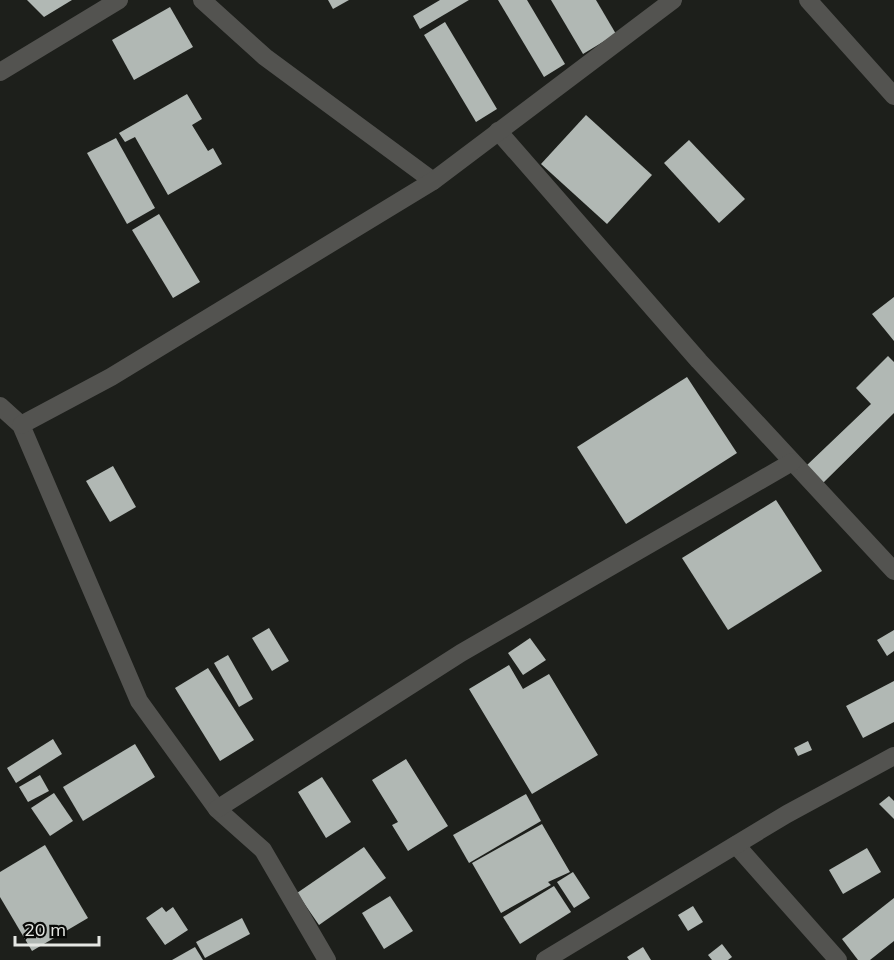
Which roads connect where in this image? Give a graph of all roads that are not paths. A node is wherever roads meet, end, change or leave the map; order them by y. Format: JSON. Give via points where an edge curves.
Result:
{"nodes":[{"id":1,"x":119,"y":0,"type":"edge"},
{"id":2,"x":202,"y":0,"type":"edge"},
{"id":3,"x":674,"y":0,"type":"edge"},
{"id":4,"x":808,"y":0,"type":"edge"},
{"id":5,"x":0,"y":72,"type":"edge"},
{"id":6,"x":894,"y":96,"type":"edge"},
{"id":7,"x":498,"y":132,"type":"junction"},
{"id":8,"x":432,"y":181,"type":"junction"},
{"id":9,"x":0,"y":405,"type":"edge"},
{"id":10,"x":21,"y":426,"type":"junction"},
{"id":11,"x":792,"y":462,"type":"junction"},
{"id":12,"x":894,"y":571,"type":"edge"},
{"id":13,"x":894,"y":756,"type":"edge"},
{"id":14,"x":217,"y":809,"type":"junction"},
{"id":15,"x":736,"y":845,"type":"junction"},
{"id":16,"x":327,"y":960,"type":"edge"},
{"id":17,"x":545,"y":960,"type":"edge"},
{"id":18,"x":838,"y":960,"type":"edge"}],
"edges":[{"from":1,"to":5,"type":"street"},
{"from":2,"to":8,"type":"street","via":[[273,63]]},
{"from":3,"to":7,"type":"street"},
{"from":4,"to":6,"type":"street"},
{"from":7,"to":8,"type":"street"},
{"from":7,"to":11,"type":"street"},
{"from":8,"to":10,"type":"street","via":[[111,377]]},
{"from":9,"to":10,"type":"street"},
{"from":10,"to":14,"type":"street","via":[[139,701]]},
{"from":11,"to":12,"type":"street"},
{"from":11,"to":14,"type":"street","via":[[461,653]]},
{"from":13,"to":15,"type":"street"},
{"from":14,"to":16,"type":"street","via":[[263,850]]},
{"from":15,"to":17,"type":"street"},
{"from":15,"to":18,"type":"street"}]}
